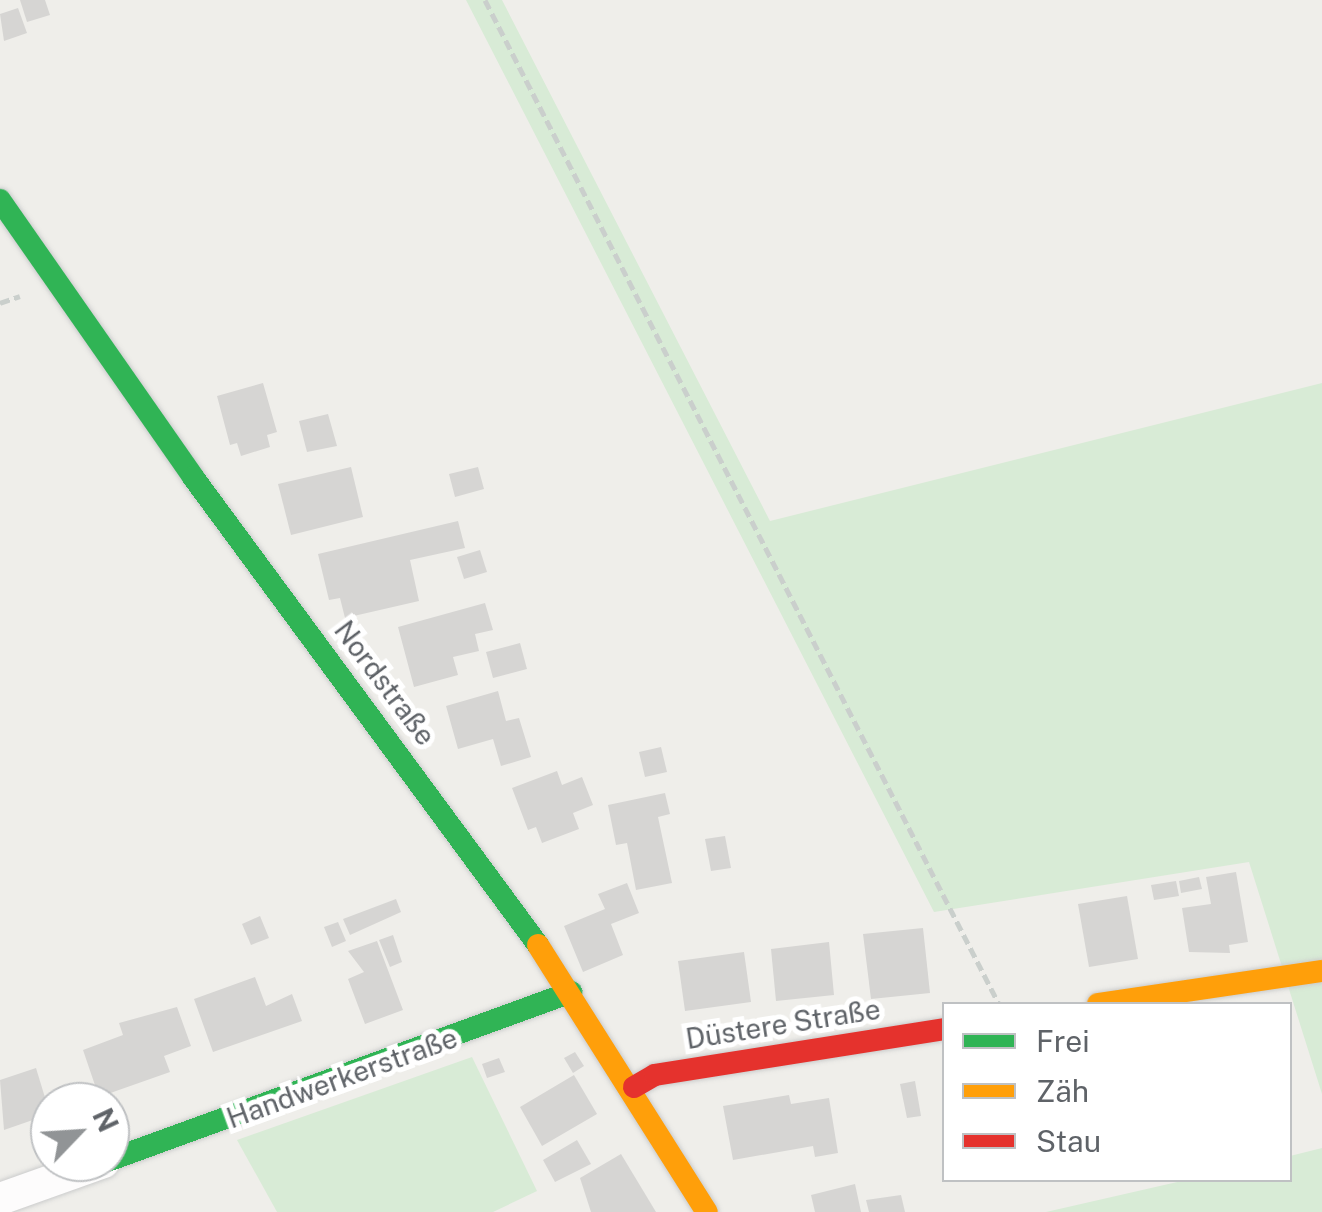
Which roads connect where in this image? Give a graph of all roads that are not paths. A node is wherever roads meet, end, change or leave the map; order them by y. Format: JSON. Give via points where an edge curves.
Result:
{"nodes":[{"id":1,"x":0,"y":200,"type":"edge"},
{"id":2,"x":1322,"y":971,"type":"edge"},
{"id":3,"x":572,"y":992,"type":"junction"},
{"id":4,"x":1112,"y":1002,"type":"edge"},
{"id":5,"x":942,"y":1028,"type":"edge"},
{"id":6,"x":634,"y":1087,"type":"junction"},
{"id":7,"x":130,"y":1153,"type":"edge"},
{"id":8,"x":48,"y":1182,"type":"edge"},
{"id":9,"x":0,"y":1199,"type":"edge"},
{"id":10,"x":707,"y":1212,"type":"edge"}],
"edges":[{"from":1,"to":3,"type":"street","name":"Nordstraße","via":[[193,478]]},
{"from":2,"to":4,"type":"street"},
{"from":3,"to":6,"type":"street","name":"Nordstraße"},
{"from":3,"to":7,"type":"street","name":"Handwerkerstraße"},
{"from":5,"to":6,"type":"street","name":"Düstere Straße","via":[[655,1075]]},
{"from":6,"to":10,"type":"street","name":"Nordstraße"},
{"from":8,"to":9,"type":"street","name":"Handwerkerstraße"}]}
